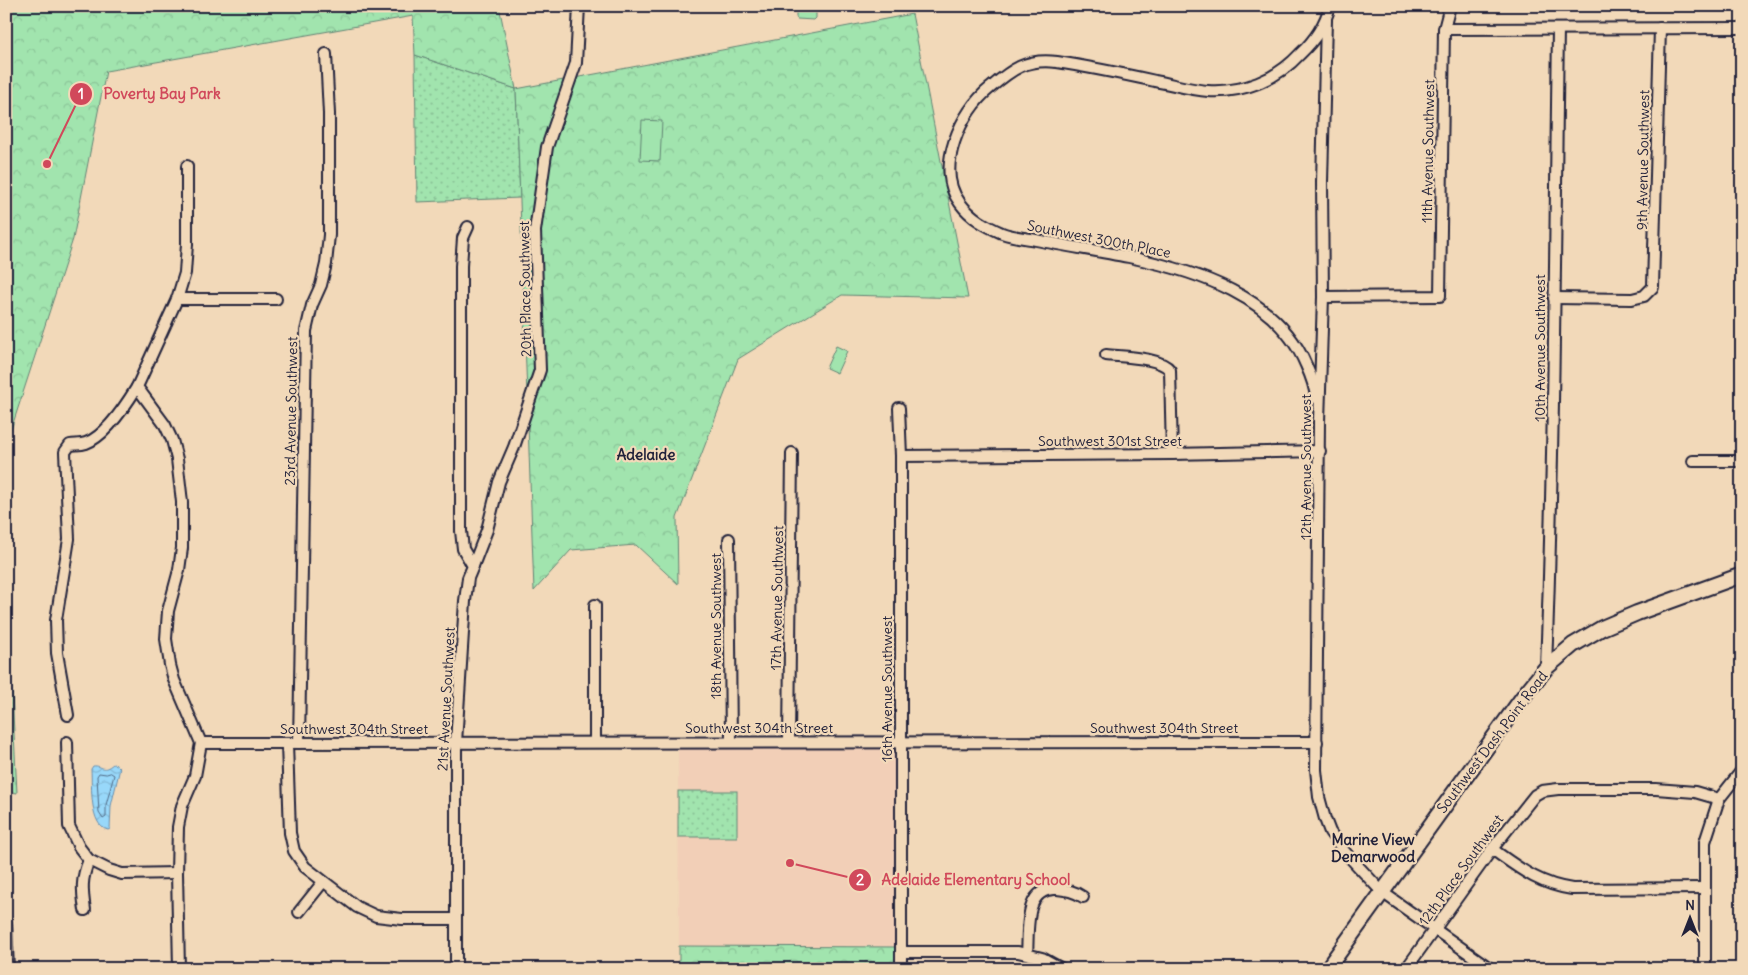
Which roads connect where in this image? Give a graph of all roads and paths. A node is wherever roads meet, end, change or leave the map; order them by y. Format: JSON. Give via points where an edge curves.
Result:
{"nodes":[{"id":1,"x":579,"y":6,"type":"edge"},
{"id":2,"x":1330,"y":6,"type":"edge"},
{"id":3,"x":1450,"y":6,"type":"edge"},
{"id":4,"x":1326,"y":20,"type":"junction"},
{"id":5,"x":1660,"y":28,"type":"junction"},
{"id":6,"x":1742,"y":28,"type":"edge"},
{"id":7,"x":1444,"y":29,"type":"junction"},
{"id":8,"x":1558,"y":29,"type":"junction"},
{"id":9,"x":326,"y":54,"type":"dead end"},
{"id":10,"x":188,"y":166,"type":"dead end"},
{"id":11,"x":468,"y":228,"type":"dead end"},
{"id":12,"x":1323,"y":296,"type":"junction"},
{"id":13,"x":1554,"y":298,"type":"junction"},
{"id":14,"x":177,"y":299,"type":"junction"},
{"id":15,"x":276,"y":299,"type":"dead end"},
{"id":16,"x":1106,"y":355,"type":"dead end"},
{"id":17,"x":137,"y":387,"type":"junction"},
{"id":18,"x":899,"y":408,"type":"dead end"},
{"id":19,"x":1319,"y":421,"type":"junction"},
{"id":20,"x":1320,"y":451,"type":"junction"},
{"id":21,"x":792,"y":453,"type":"dead end"},
{"id":22,"x":1172,"y":454,"type":"junction"},
{"id":23,"x":900,"y":456,"type":"junction"},
{"id":24,"x":1693,"y":460,"type":"dead end"},
{"id":25,"x":1742,"y":461,"type":"edge"},
{"id":26,"x":730,"y":539,"type":"dead end"},
{"id":27,"x":473,"y":566,"type":"junction"},
{"id":28,"x":1742,"y":575,"type":"edge"},
{"id":29,"x":594,"y":605,"type":"dead end"},
{"id":30,"x":1546,"y":668,"type":"junction"},
{"id":31,"x":68,"y":716,"type":"dead end"},
{"id":32,"x":68,"y":742,"type":"dead end"},
{"id":33,"x":456,"y":742,"type":"junction"},
{"id":34,"x":595,"y":742,"type":"junction"},
{"id":35,"x":731,"y":742,"type":"junction"},
{"id":36,"x":790,"y":742,"type":"junction"},
{"id":37,"x":901,"y":742,"type":"junction"},
{"id":38,"x":1317,"y":742,"type":"junction"},
{"id":39,"x":200,"y":743,"type":"junction"},
{"id":40,"x":287,"y":743,"type":"junction"},
{"id":41,"x":299,"y":743,"type":"junction"},
{"id":42,"x":1742,"y":770,"type":"edge"},
{"id":43,"x":1719,"y":799,"type":"junction"},
{"id":44,"x":1492,"y":849,"type":"junction"},
{"id":45,"x":89,"y":860,"type":"junction"},
{"id":46,"x":177,"y":873,"type":"junction"},
{"id":47,"x":323,"y":882,"type":"junction"},
{"id":48,"x":1705,"y":888,"type":"junction"},
{"id":49,"x":1382,"y":892,"type":"junction"},
{"id":50,"x":1083,"y":897,"type":"dead end"},
{"id":51,"x":85,"y":910,"type":"dead end"},
{"id":52,"x":299,"y":912,"type":"dead end"},
{"id":53,"x":456,"y":919,"type":"junction"},
{"id":54,"x":6,"y":922,"type":"edge"},
{"id":55,"x":1435,"y":930,"type":"junction"},
{"id":56,"x":902,"y":952,"type":"junction"},
{"id":57,"x":1027,"y":954,"type":"junction"},
{"id":58,"x":8,"y":969,"type":"edge"},
{"id":59,"x":179,"y":969,"type":"edge"},
{"id":60,"x":456,"y":969,"type":"edge"},
{"id":61,"x":902,"y":969,"type":"edge"},
{"id":62,"x":1062,"y":969,"type":"edge"},
{"id":63,"x":1327,"y":969,"type":"edge"},
{"id":64,"x":1406,"y":969,"type":"edge"},
{"id":65,"x":1491,"y":969,"type":"edge"},
{"id":66,"x":1705,"y":969,"type":"edge"}],
"edges":[{"from":1,"to":27,"type":"street","name":"20th Place Southwest","via":[[576,63],[547,146],[535,231],[540,370],[499,482]]},
{"from":2,"to":4,"type":"street"},
{"from":3,"to":7,"type":"street","name":"11th Avenue Southwest"},
{"from":4,"to":12,"type":"street","name":"12th Avenue Southwest"},
{"from":4,"to":19,"type":"street","name":"Southwest 300th Place","via":[[1293,62],[1276,74],[1244,88],[1206,91],[1064,62],[1042,61],[1024,65],[1010,71],[986,91],[963,120],[954,138],[950,174],[952,188],[971,215],[1005,234],[1176,269],[1210,280],[1263,310],[1292,340],[1303,358],[1316,392]]},
{"from":5,"to":6,"type":"street"},
{"from":5,"to":8,"type":"street"},
{"from":5,"to":13,"type":"street","name":"9th Avenue Southwest","via":[[1653,287],[1644,296],[1632,299]]},
{"from":7,"to":8,"type":"street"},
{"from":7,"to":12,"type":"street","name":"11th Avenue Southwest","via":[[1440,296]]},
{"from":8,"to":13,"type":"street","name":"10th Avenue Southwest"},
{"from":9,"to":41,"type":"street","name":"23rd Avenue Southwest","via":[[330,235],[321,285],[306,330]]},
{"from":10,"to":14,"type":"street","via":[[186,260]]},
{"from":11,"to":27,"type":"street","via":[[463,238],[461,266],[461,532],[464,552]]},
{"from":12,"to":19,"type":"street","name":"12th Avenue Southwest"},
{"from":13,"to":30,"type":"street","name":"10th Avenue Southwest"},
{"from":14,"to":15,"type":"street"},
{"from":14,"to":17,"type":"street"},
{"from":16,"to":22,"type":"street","via":[[1157,362],[1170,370]]},
{"from":17,"to":31,"type":"street","via":[[100,434],[86,443],[70,445],[66,450],[69,539],[56,620],[57,653]]},
{"from":17,"to":39,"type":"street","via":[[165,425],[177,460],[183,510],[182,548],[168,611],[166,639],[174,680]]},
{"from":18,"to":23,"type":"street","name":"16th Avenue Southwest"},
{"from":19,"to":20,"type":"street","name":"12th Avenue Southwest"},
{"from":20,"to":22,"type":"street","name":"Southwest 301st Street"},
{"from":20,"to":38,"type":"street","name":"12th Avenue Southwest"},
{"from":21,"to":36,"type":"street","name":"17th Avenue Southwest"},
{"from":22,"to":23,"type":"street","name":"Southwest 301st Street"},
{"from":23,"to":37,"type":"street","name":"16th Avenue Southwest"},
{"from":24,"to":25,"type":"street"},
{"from":26,"to":35,"type":"street","name":"18th Avenue Southwest"},
{"from":27,"to":33,"type":"street","name":"21st Avenue Southwest","via":[[465,601]]},
{"from":28,"to":30,"type":"main road","name":"Southwest Dash Point Road","via":[[1637,612],[1602,628],[1573,645]]},
{"from":29,"to":34,"type":"street"},
{"from":30,"to":49,"type":"main road","name":"Southwest Dash Point Road"},
{"from":32,"to":45,"type":"street","via":[[69,826]]},
{"from":33,"to":34,"type":"street","name":"Southwest 304th Street"},
{"from":33,"to":41,"type":"street","name":"Southwest 304th Street"},
{"from":33,"to":53,"type":"street","name":"21st Avenue Southwest"},
{"from":34,"to":35,"type":"street","name":"Southwest 304th Street"},
{"from":35,"to":36,"type":"street","name":"Southwest 304th Street"},
{"from":36,"to":37,"type":"street","name":"Southwest 304th Street"},
{"from":37,"to":38,"type":"street","name":"Southwest 304th Street"},
{"from":37,"to":56,"type":"street","name":"16th Avenue Southwest"},
{"from":38,"to":49,"type":"street","name":"12th Avenue Southwest","via":[[1317,787],[1327,825],[1343,850]]},
{"from":39,"to":40,"type":"street","name":"Southwest 304th Street"},
{"from":39,"to":46,"type":"street","via":[[195,776],[179,819]]},
{"from":40,"to":41,"type":"street","name":"Southwest 304th Street"},
{"from":40,"to":47,"type":"street","via":[[291,841],[305,867]]},
{"from":42,"to":43,"type":"street"},
{"from":43,"to":44,"type":"street","name":"12th Place Southwest","via":[[1695,792],[1656,789],[1542,791],[1528,801]]},
{"from":43,"to":48,"type":"street","via":[[1705,842]]},
{"from":44,"to":48,"type":"street","via":[[1538,880],[1554,886],[1572,889]]},
{"from":44,"to":55,"type":"street","name":"12th Place Southwest"},
{"from":45,"to":46,"type":"street","via":[[122,874]]},
{"from":45,"to":51,"type":"street","via":[[83,878]]},
{"from":46,"to":59,"type":"street"},
{"from":47,"to":52,"type":"street"},
{"from":47,"to":53,"type":"street","via":[[357,907],[376,916]]},
{"from":48,"to":66,"type":"street"},
{"from":49,"to":55,"type":"street","name":"12th Avenue Southwest"},
{"from":49,"to":63,"type":"main road","name":"Southwest Dash Point Road"},
{"from":50,"to":57,"type":"street","via":[[1072,891],[1054,889],[1040,892],[1033,899]]},
{"from":53,"to":60,"type":"street","name":"21st Avenue Southwest"},
{"from":54,"to":58,"type":"street"},
{"from":55,"to":64,"type":"street","name":"12th Place Southwest"},
{"from":55,"to":65,"type":"street","name":"12th Avenue Southwest"},
{"from":56,"to":57,"type":"street"},
{"from":56,"to":61,"type":"street","name":"16th Avenue Southwest"},
{"from":57,"to":62,"type":"street"}]}
